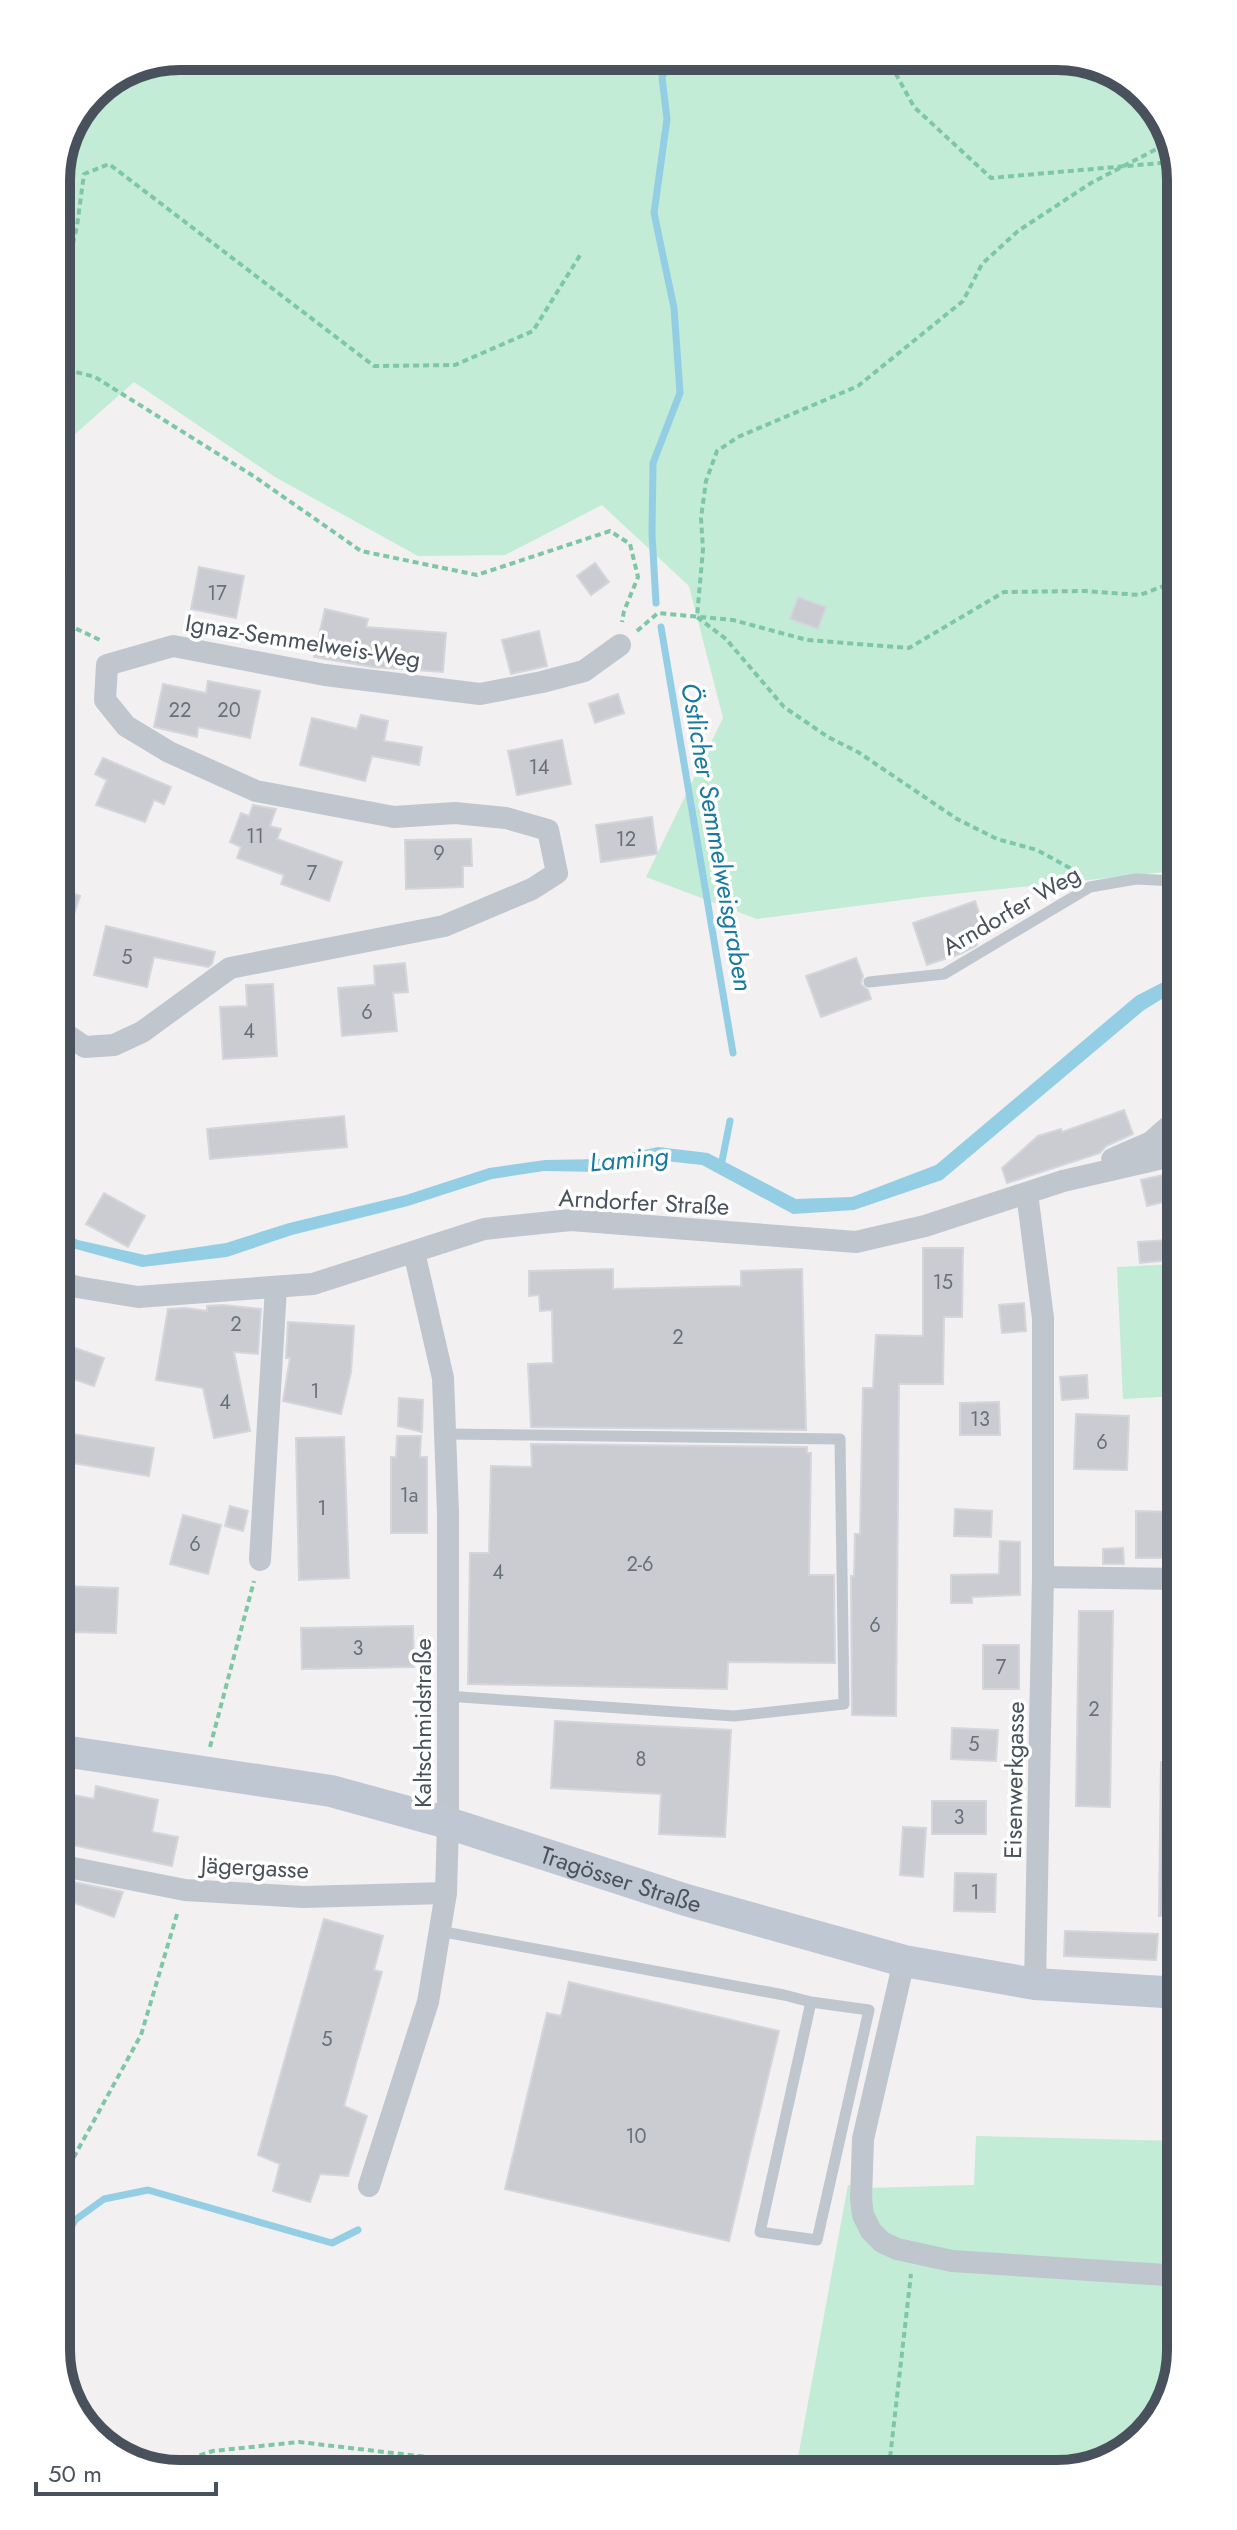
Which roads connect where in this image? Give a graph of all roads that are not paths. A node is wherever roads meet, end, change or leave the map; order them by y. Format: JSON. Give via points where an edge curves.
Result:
{"nodes":[{"id":1,"x":620,"y":645,"type":"road end"},
{"id":2,"x":1167,"y":881,"type":"edge"},
{"id":3,"x":869,"y":982,"type":"dead end"},
{"id":4,"x":70,"y":1037,"type":"edge"},
{"id":5,"x":1167,"y":1128,"type":"edge"},
{"id":6,"x":1167,"y":1157,"type":"edge"},
{"id":7,"x":1063,"y":1181,"type":"junction"},
{"id":8,"x":1027,"y":1193,"type":"junction"},
{"id":9,"x":414,"y":1252,"type":"junction"},
{"id":10,"x":70,"y":1285,"type":"edge"},
{"id":11,"x":276,"y":1287,"type":"junction"},
{"id":12,"x":444,"y":1434,"type":"junction"},
{"id":13,"x":260,"y":1560,"type":"road end"},
{"id":14,"x":1043,"y":1577,"type":"junction"},
{"id":15,"x":1167,"y":1579,"type":"edge"},
{"id":16,"x":447,"y":1696,"type":"junction"},
{"id":17,"x":70,"y":1752,"type":"edge"},
{"id":18,"x":448,"y":1823,"type":"junction"},
{"id":19,"x":70,"y":1867,"type":"edge"},
{"id":20,"x":446,"y":1893,"type":"junction"},
{"id":21,"x":439,"y":1931,"type":"junction"},
{"id":22,"x":904,"y":1961,"type":"junction"},
{"id":23,"x":1035,"y":1984,"type":"junction"},
{"id":24,"x":1167,"y":1992,"type":"edge"},
{"id":25,"x":811,"y":2002,"type":"junction"},
{"id":26,"x":369,"y":2186,"type":"dead end"},
{"id":27,"x":1167,"y":2275,"type":"edge"}],
"edges":[{"from":1,"to":4,"type":"street","name":"Ignaz-Semmelweis-Weg","via":[[584,671],[480,694],[325,675],[173,646],[107,665],[105,700],[126,726],[169,752],[256,791],[394,817],[455,813],[506,818],[548,830],[557,873],[444,926],[230,968],[142,1032],[114,1045],[85,1047]]},
{"from":2,"to":3,"type":"lane","name":"Arndorfer Weg","via":[[1136,879],[1090,887],[944,974]]},
{"from":5,"to":7,"type":"street","via":[[1151,1142]]},
{"from":6,"to":7,"type":"street","name":"Arndorfer Straße"},
{"from":7,"to":8,"type":"street","name":"Arndorfer Straße"},
{"from":8,"to":9,"type":"street","name":"Arndorfer Straße","via":[[856,1242],[571,1220],[484,1229]]},
{"from":8,"to":14,"type":"street","name":"Eisenwerkgasse","via":[[1043,1318]]},
{"from":9,"to":11,"type":"street","name":"Arndorfer Straße","via":[[313,1284]]},
{"from":9,"to":12,"type":"street","name":"Kaltschmidstraße","via":[[443,1378]]},
{"from":10,"to":11,"type":"street","name":"Arndorfer Straße","via":[[138,1297]]},
{"from":11,"to":13,"type":"street"},
{"from":12,"to":16,"type":"street","name":"Kaltschmidstraße"},
{"from":12,"to":16,"type":"lane","via":[[840,1439],[844,1704],[734,1716]]},
{"from":14,"to":15,"type":"street"},
{"from":14,"to":23,"type":"street","name":"Eisenwerkgasse"},
{"from":16,"to":18,"type":"street","name":"Kaltschmidstraße"},
{"from":17,"to":18,"type":"main road","name":"Tragösser Straße","via":[[331,1791]]},
{"from":18,"to":20,"type":"street","name":"Kaltschmidstraße"},
{"from":18,"to":22,"type":"main road","name":"Tragösser Straße","via":[[686,1900]]},
{"from":19,"to":20,"type":"street","name":"Jägergasse","via":[[185,1890],[303,1897]]},
{"from":20,"to":21,"type":"street","name":"Kaltschmidstraße"},
{"from":21,"to":25,"type":"lane"},
{"from":21,"to":26,"type":"street","name":"Kaltschmidstraße","via":[[428,2002]]},
{"from":22,"to":23,"type":"main road","name":"Tragösser Straße"},
{"from":22,"to":27,"type":"street","via":[[863,2139],[861,2199],[871,2231],[882,2242],[952,2261]]},
{"from":23,"to":24,"type":"main road","name":"Tragösser Straße"},
{"from":25,"to":25,"type":"lane","via":[[869,2010],[817,2240],[760,2232]]}]}
